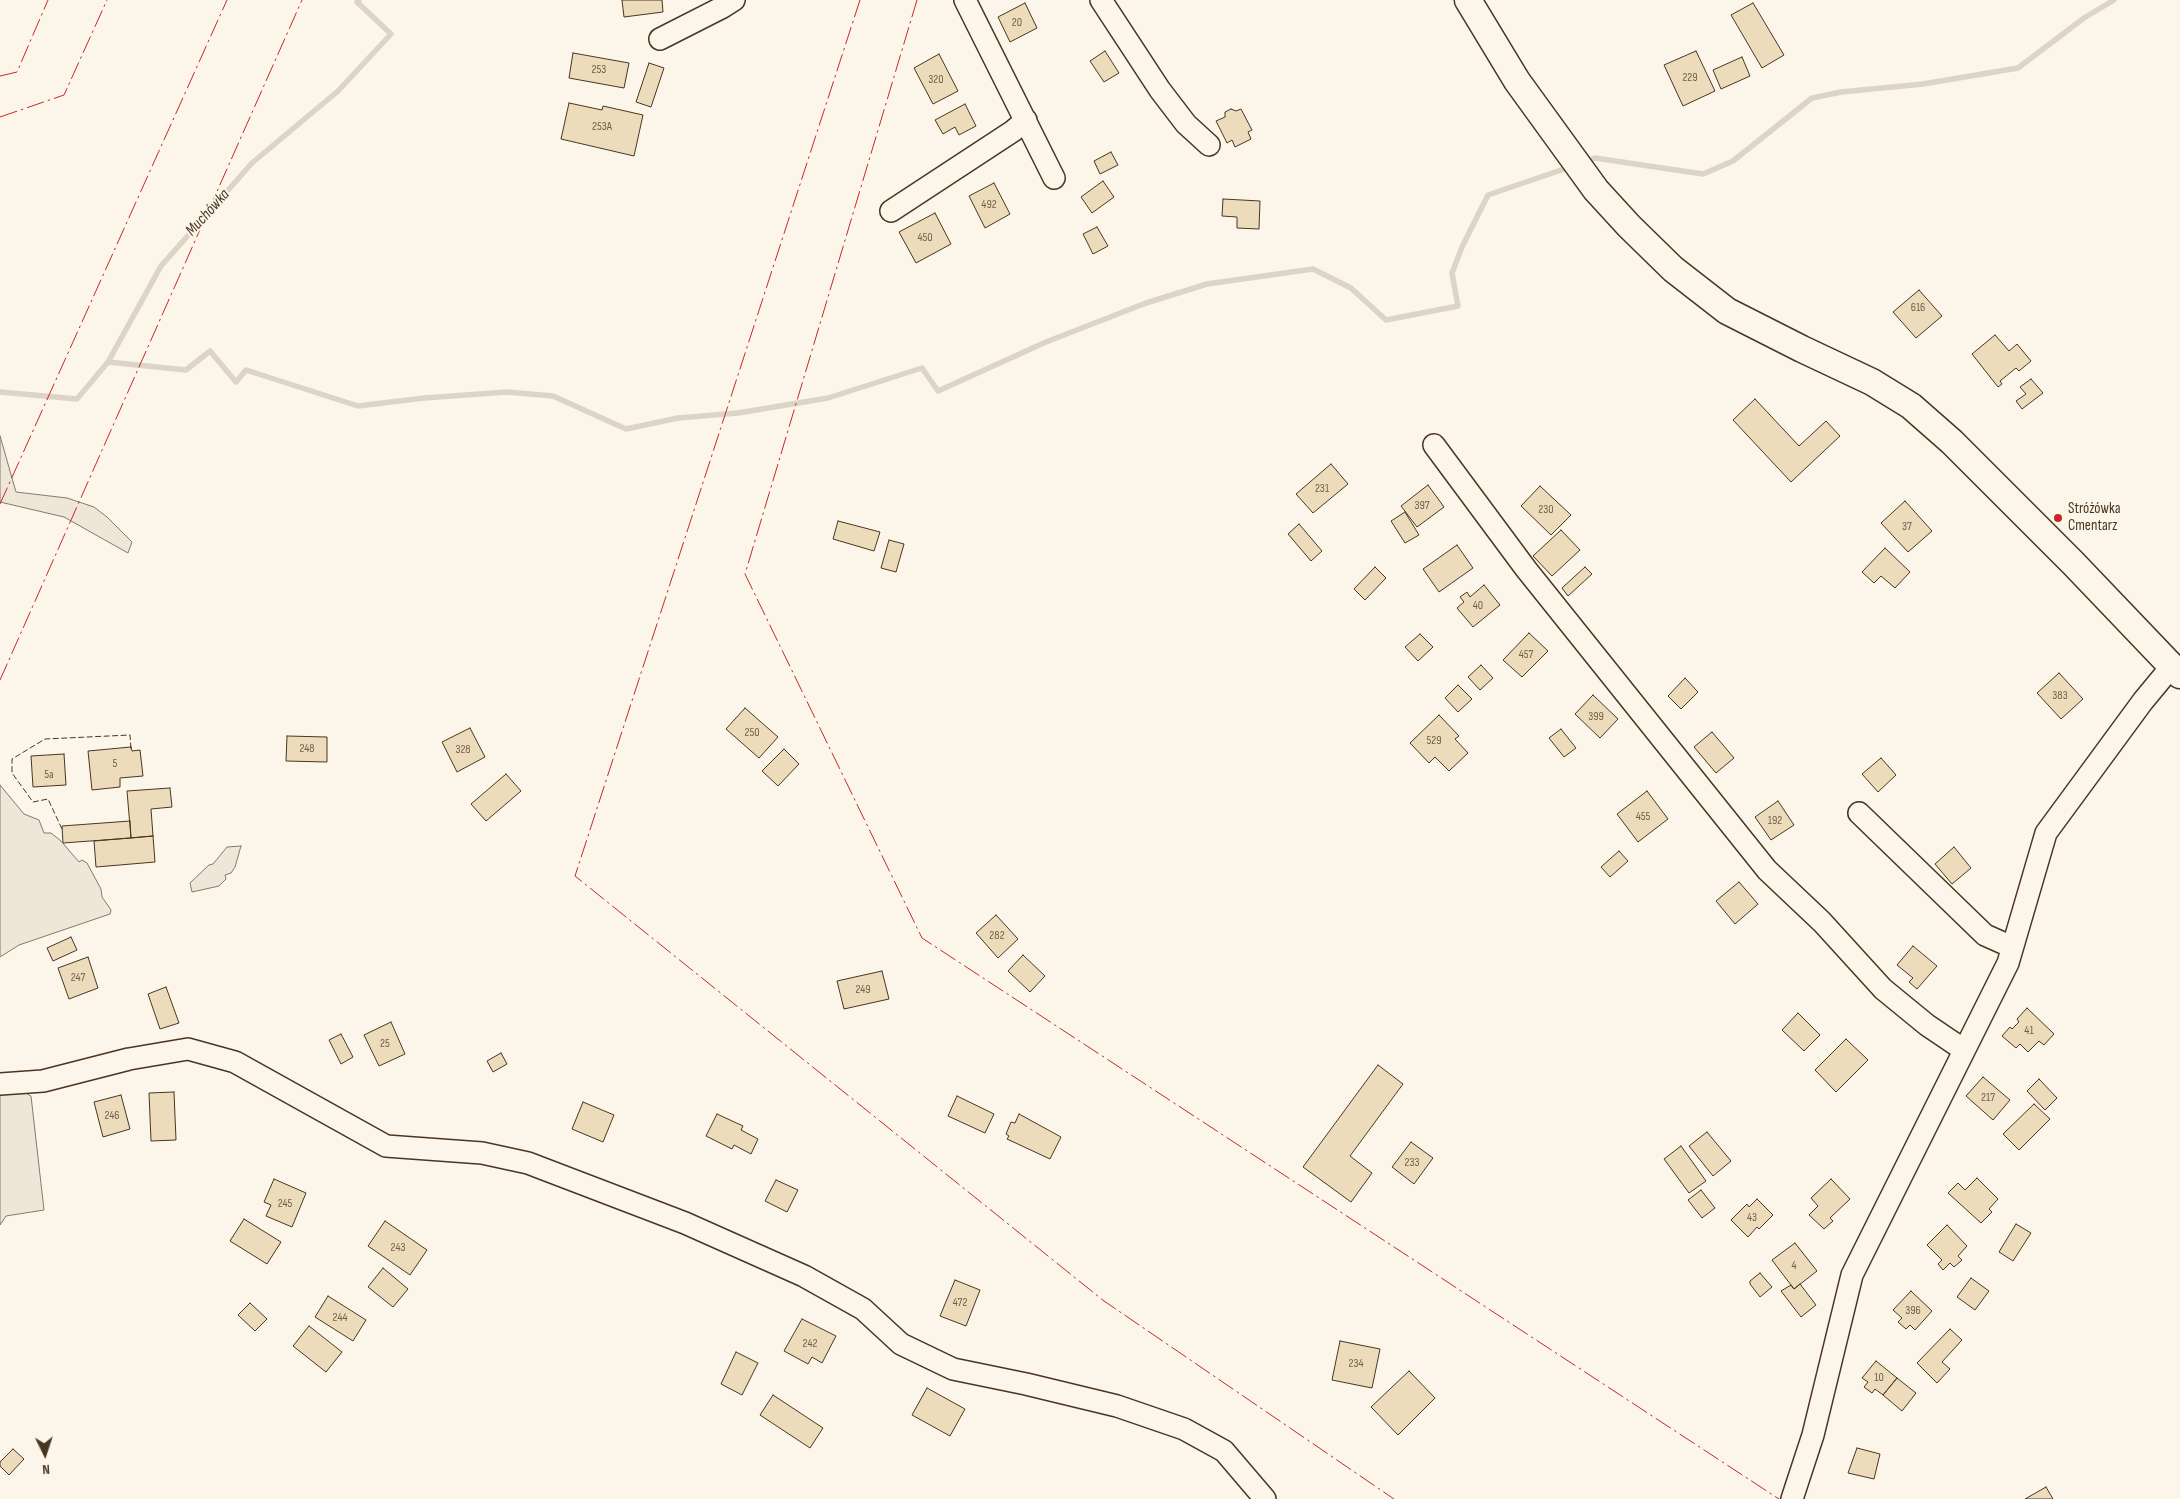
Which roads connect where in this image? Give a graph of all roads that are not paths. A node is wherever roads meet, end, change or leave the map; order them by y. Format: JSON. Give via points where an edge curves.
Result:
{"nodes":[{"id":1,"x":734,"y":0,"type":"edge"},
{"id":2,"x":965,"y":0,"type":"edge"},
{"id":3,"x":1101,"y":0,"type":"edge"},
{"id":4,"x":1468,"y":0,"type":"edge"},
{"id":5,"x":660,"y":39,"type":"dead end"},
{"id":6,"x":1026,"y":120,"type":"junction"},
{"id":7,"x":1210,"y":146,"type":"dead end"},
{"id":8,"x":1054,"y":178,"type":"dead end"},
{"id":9,"x":891,"y":211,"type":"dead end"},
{"id":10,"x":1434,"y":444,"type":"dead end"},
{"id":11,"x":2176,"y":670,"type":"edge"},
{"id":12,"x":1860,"y":813,"type":"dead end"},
{"id":13,"x":2012,"y":947,"type":"junction"},
{"id":14,"x":1964,"y":1050,"type":"junction"},
{"id":15,"x":0,"y":1084,"type":"edge"},
{"id":16,"x":1265,"y":1499,"type":"edge"},
{"id":17,"x":1792,"y":1499,"type":"edge"}],
"edges":[{"from":1,"to":5,"type":"street"},
{"from":2,"to":6,"type":"street"},
{"from":3,"to":7,"type":"street","via":[[1160,90],[1186,124]]},
{"from":4,"to":11,"type":"main road","via":[[1517,81],[1584,174],[1629,226],[1673,269],[1727,311],[1872,382],[1911,406],[1952,442]]},
{"from":6,"to":8,"type":"street"},
{"from":6,"to":9,"type":"street"},
{"from":10,"to":14,"type":"street","via":[[1526,570],[1767,870],[1822,922],[1883,989],[1927,1026]]},
{"from":11,"to":13,"type":"street","via":[[2142,700],[2046,833]]},
{"from":12,"to":13,"type":"street","via":[[1985,935]]},
{"from":13,"to":14,"type":"street","via":[[2008,963]]},
{"from":14,"to":17,"type":"street","via":[[1852,1275],[1813,1435]]},
{"from":15,"to":16,"type":"street","via":[[43,1082],[129,1059],[188,1049],[235,1062],[386,1146],[482,1153],[528,1163],[685,1223],[804,1276],[863,1309],[901,1344],[953,1369],[1117,1406],[1184,1429],[1224,1451]]}]}
